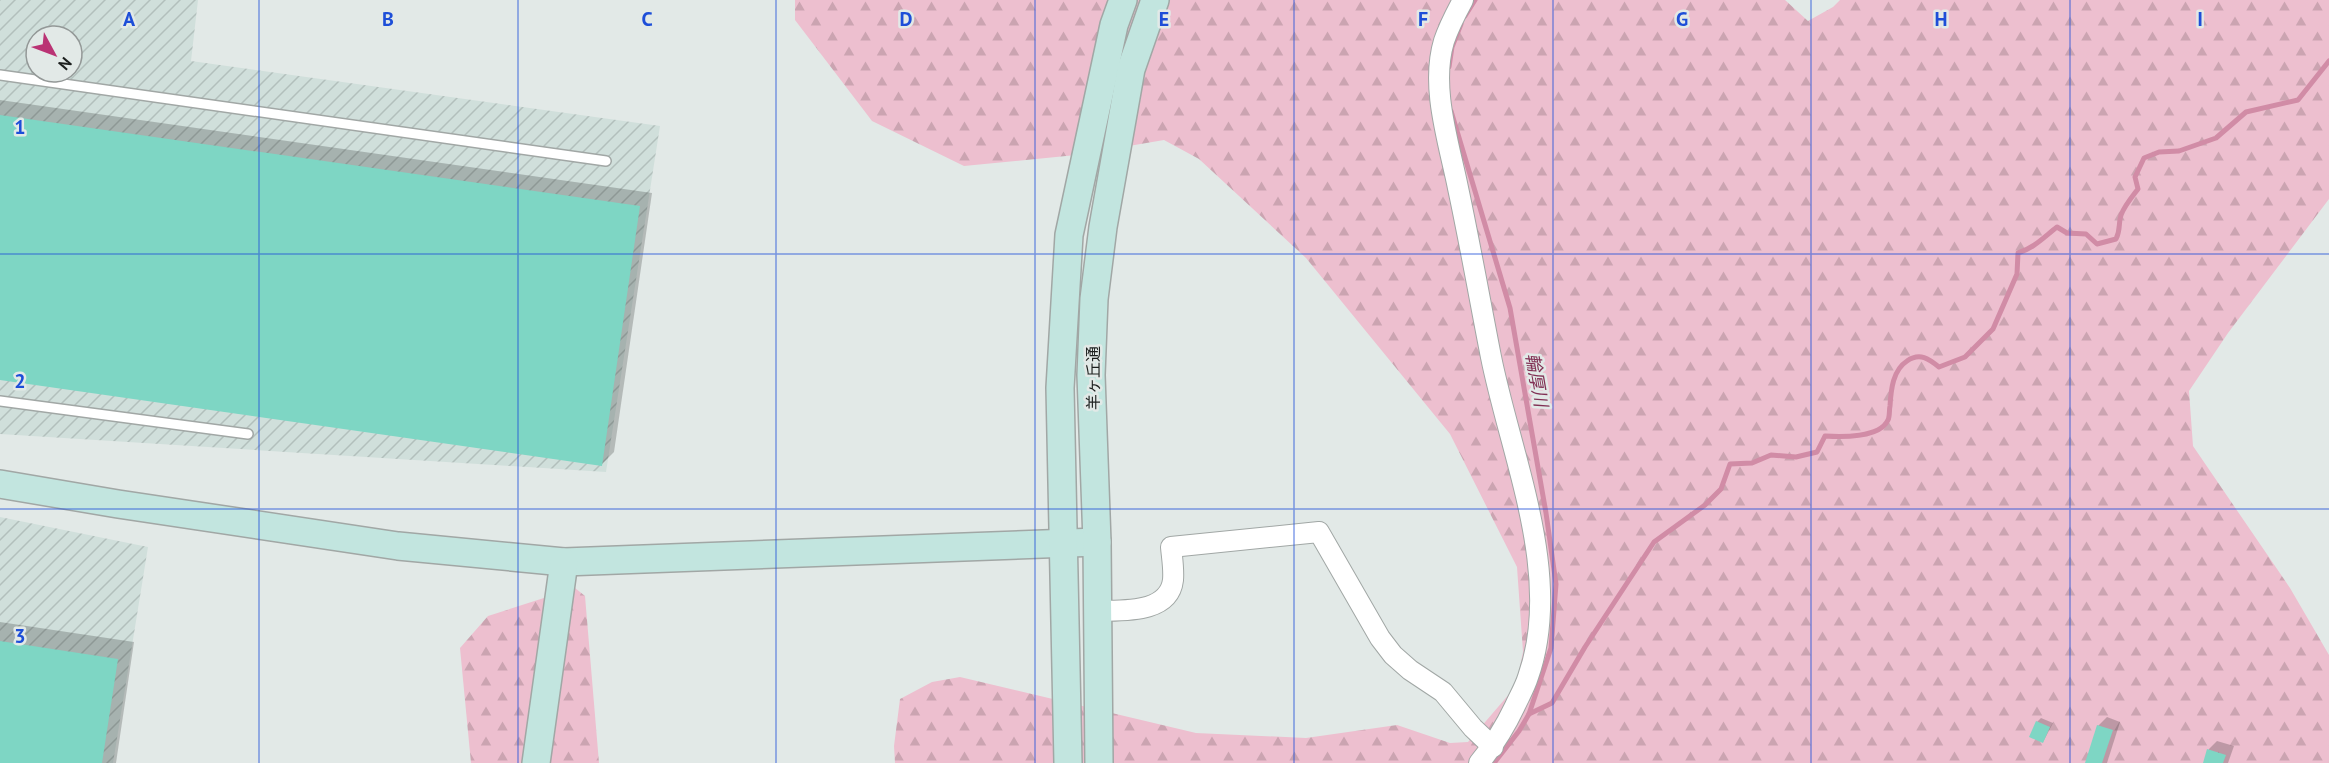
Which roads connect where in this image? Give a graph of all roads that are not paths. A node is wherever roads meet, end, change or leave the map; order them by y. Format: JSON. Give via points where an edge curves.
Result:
{"nodes":[{"id":1,"x":1123,"y":0,"type":"edge"},
{"id":2,"x":1155,"y":0,"type":"edge"},
{"id":3,"x":1464,"y":0,"type":"edge"},
{"id":4,"x":0,"y":75,"type":"edge"},
{"id":5,"x":606,"y":161,"type":"dead end"},
{"id":6,"x":0,"y":401,"type":"edge"},
{"id":7,"x":248,"y":434,"type":"dead end"},
{"id":8,"x":0,"y":484,"type":"edge"},
{"id":9,"x":1097,"y":542,"type":"junction"},
{"id":10,"x":1062,"y":544,"type":"junction"},
{"id":11,"x":564,"y":562,"type":"junction"},
{"id":12,"x":1098,"y":611,"type":"junction"},
{"id":13,"x":1493,"y":747,"type":"junction"},
{"id":14,"x":536,"y":763,"type":"edge"},
{"id":15,"x":1068,"y":763,"type":"edge"},
{"id":16,"x":1099,"y":763,"type":"edge"},
{"id":17,"x":1479,"y":763,"type":"edge"}],
"edges":[{"from":1,"to":10,"type":"main road","name":"羊ヶ丘通","via":[[1114,25],[1069,235],[1060,388]]},
{"from":2,"to":9,"type":"main road","name":"羊ヶ丘通","via":[[1131,69],[1094,299],[1091,375]]},
{"from":3,"to":13,"type":"street","via":[[1443,44],[1440,88],[1491,358],[1536,542],[1540,610],[1528,677]]},
{"from":4,"to":5,"type":"lane"},
{"from":6,"to":7,"type":"lane"},
{"from":8,"to":11,"type":"main road","via":[[398,546]]},
{"from":9,"to":10,"type":"main road"},
{"from":9,"to":12,"type":"main road","name":"羊ヶ丘通"},
{"from":10,"to":11,"type":"main road"},
{"from":10,"to":15,"type":"main road","name":"羊ヶ丘通"},
{"from":11,"to":14,"type":"main road"},
{"from":12,"to":13,"type":"street","via":[[1145,608],[1158,602],[1173,581],[1171,547],[1319,532],[1393,655],[1443,692]]},
{"from":12,"to":16,"type":"main road","name":"羊ヶ丘通"},
{"from":13,"to":17,"type":"street"}]}
